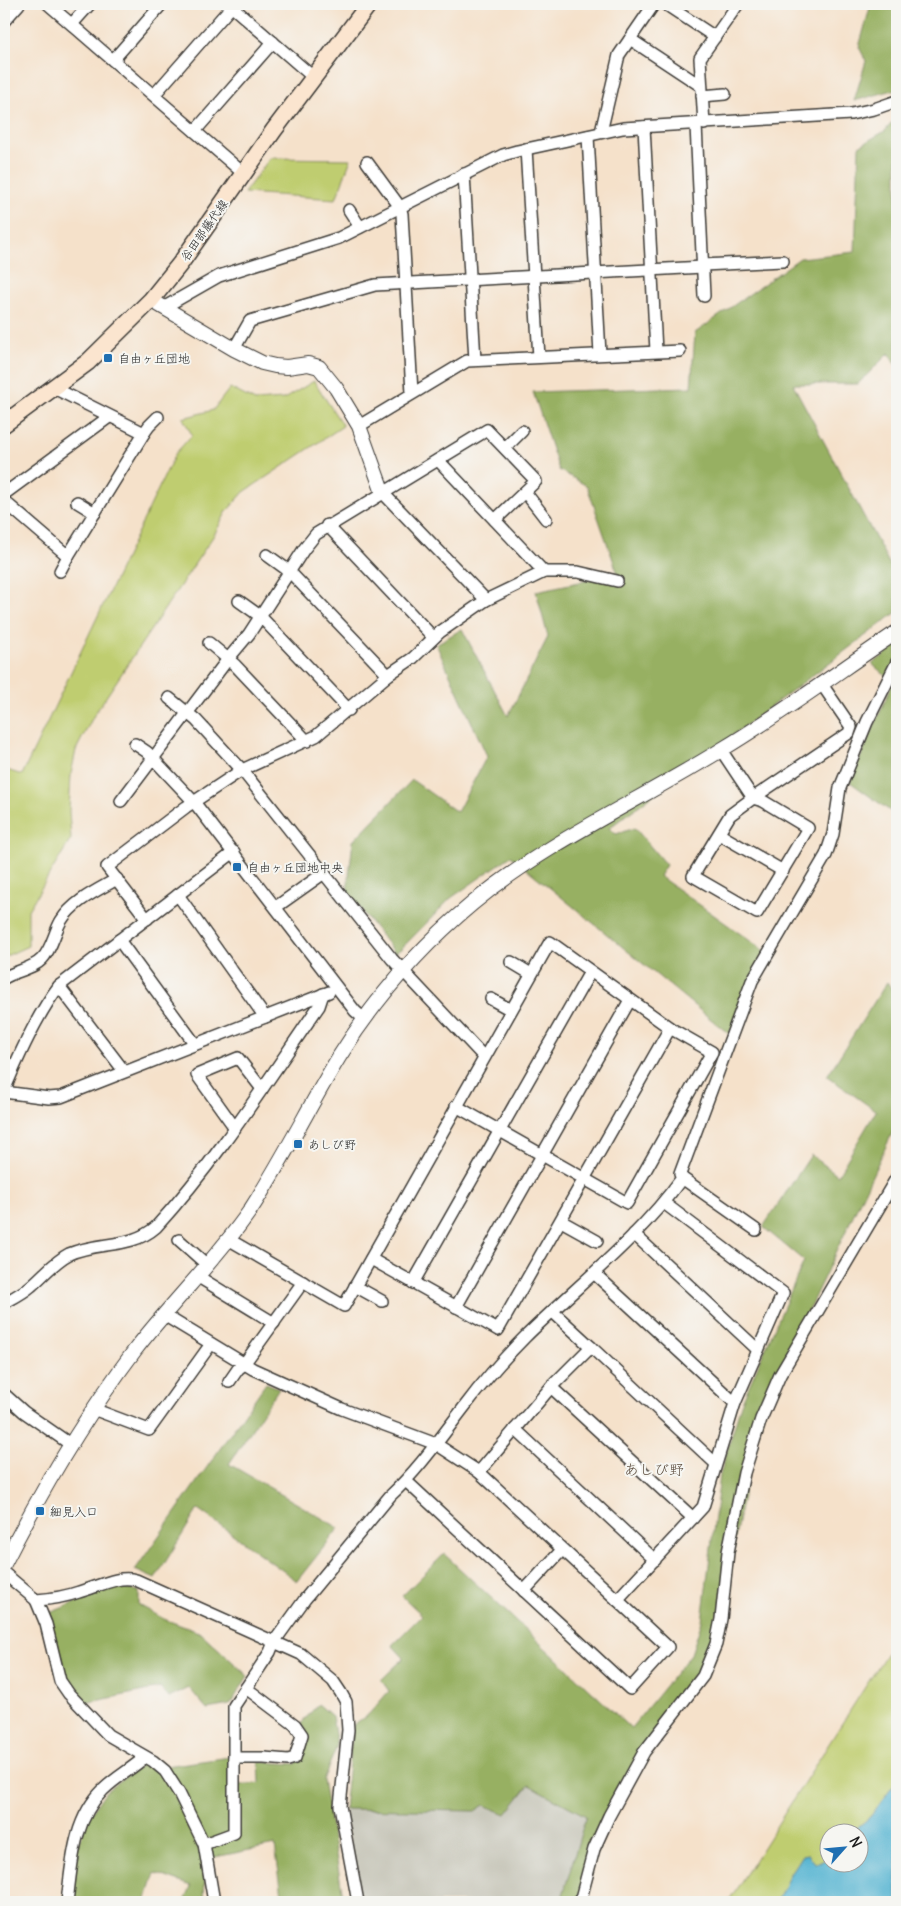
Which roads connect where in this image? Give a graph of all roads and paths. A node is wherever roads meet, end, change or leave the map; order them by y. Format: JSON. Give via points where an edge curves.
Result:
{"nodes":[{"id":1,"x":19,"y":4,"type":"edge"},
{"id":2,"x":48,"y":4,"type":"edge"},
{"id":3,"x":90,"y":4,"type":"edge"},
{"id":4,"x":162,"y":4,"type":"edge"},
{"id":5,"x":369,"y":4,"type":"edge"},
{"id":6,"x":654,"y":4,"type":"edge"},
{"id":7,"x":664,"y":4,"type":"edge"},
{"id":8,"x":738,"y":4,"type":"edge"},
{"id":9,"x":230,"y":5,"type":"edge"},
{"id":10,"x":4,"y":21,"type":"edge"},
{"id":11,"x":72,"y":24,"type":"junction"},
{"id":12,"x":715,"y":37,"type":"junction"},
{"id":13,"x":630,"y":39,"type":"junction"},
{"id":14,"x":273,"y":42,"type":"junction"},
{"id":15,"x":113,"y":60,"type":"junction"},
{"id":16,"x":313,"y":77,"type":"junction"},
{"id":17,"x":702,"y":91,"type":"junction"},
{"id":18,"x":725,"y":94,"type":"dead end"},
{"id":19,"x":154,"y":95,"type":"junction"},
{"id":20,"x":897,"y":101,"type":"edge"},
{"id":21,"x":700,"y":124,"type":"junction"},
{"id":22,"x":644,"y":127,"type":"junction"},
{"id":23,"x":195,"y":131,"type":"junction"},
{"id":24,"x":601,"y":132,"type":"junction"},
{"id":25,"x":588,"y":136,"type":"junction"},
{"id":26,"x":526,"y":149,"type":"junction"},
{"id":27,"x":367,"y":162,"type":"dead end"},
{"id":28,"x":244,"y":173,"type":"junction"},
{"id":29,"x":464,"y":174,"type":"junction"},
{"id":30,"x":400,"y":207,"type":"junction"},
{"id":31,"x":349,"y":210,"type":"dead end"},
{"id":32,"x":360,"y":227,"type":"junction"},
{"id":33,"x":783,"y":261,"type":"dead end"},
{"id":34,"x":703,"y":266,"type":"junction"},
{"id":35,"x":652,"y":270,"type":"junction"},
{"id":36,"x":596,"y":273,"type":"junction"},
{"id":37,"x":534,"y":276,"type":"junction"},
{"id":38,"x":471,"y":280,"type":"junction"},
{"id":39,"x":406,"y":284,"type":"junction"},
{"id":40,"x":704,"y":296,"type":"dead end"},
{"id":41,"x":157,"y":304,"type":"junction"},
{"id":42,"x":234,"y":349,"type":"junction"},
{"id":43,"x":656,"y":351,"type":"junction"},
{"id":44,"x":680,"y":351,"type":"dead end"},
{"id":45,"x":600,"y":354,"type":"junction"},
{"id":46,"x":538,"y":357,"type":"junction"},
{"id":47,"x":475,"y":360,"type":"junction"},
{"id":48,"x":54,"y":388,"type":"junction"},
{"id":49,"x":412,"y":393,"type":"junction"},
{"id":50,"x":109,"y":417,"type":"junction"},
{"id":51,"x":158,"y":417,"type":"dead end"},
{"id":52,"x":4,"y":424,"type":"edge"},
{"id":53,"x":359,"y":426,"type":"junction"},
{"id":54,"x":522,"y":431,"type":"dead end"},
{"id":55,"x":144,"y":433,"type":"junction"},
{"id":56,"x":505,"y":448,"type":"junction"},
{"id":57,"x":438,"y":460,"type":"junction"},
{"id":58,"x":524,"y":492,"type":"junction"},
{"id":59,"x":383,"y":493,"type":"junction"},
{"id":60,"x":4,"y":494,"type":"edge"},
{"id":61,"x":4,"y":501,"type":"edge"},
{"id":62,"x":77,"y":502,"type":"dead end"},
{"id":63,"x":95,"y":513,"type":"junction"},
{"id":64,"x":495,"y":520,"type":"junction"},
{"id":65,"x":546,"y":520,"type":"dead end"},
{"id":66,"x":327,"y":525,"type":"junction"},
{"id":67,"x":267,"y":555,"type":"dead end"},
{"id":68,"x":68,"y":556,"type":"junction"},
{"id":69,"x":60,"y":571,"type":"dead end"},
{"id":70,"x":289,"y":571,"type":"junction"},
{"id":71,"x":544,"y":572,"type":"junction"},
{"id":72,"x":617,"y":581,"type":"dead end"},
{"id":73,"x":486,"y":600,"type":"junction"},
{"id":74,"x":238,"y":601,"type":"dead end"},
{"id":75,"x":260,"y":616,"type":"junction"},
{"id":76,"x":897,"y":632,"type":"edge"},
{"id":77,"x":434,"y":637,"type":"junction"},
{"id":78,"x":209,"y":643,"type":"dead end"},
{"id":79,"x":228,"y":658,"type":"junction"},
{"id":80,"x":897,"y":662,"type":"edge"},
{"id":81,"x":388,"y":675,"type":"junction"},
{"id":82,"x":821,"y":683,"type":"junction"},
{"id":83,"x":169,"y":698,"type":"dead end"},
{"id":84,"x":349,"y":710,"type":"junction"},
{"id":85,"x":188,"y":713,"type":"junction"},
{"id":86,"x":307,"y":741,"type":"junction"},
{"id":87,"x":135,"y":744,"type":"dead end"},
{"id":88,"x":721,"y":750,"type":"junction"},
{"id":89,"x":153,"y":758,"type":"junction"},
{"id":90,"x":242,"y":770,"type":"junction"},
{"id":91,"x":753,"y":798,"type":"junction"},
{"id":92,"x":121,"y":801,"type":"dead end"},
{"id":93,"x":194,"y":802,"type":"junction"},
{"id":94,"x":719,"y":834,"type":"junction"},
{"id":95,"x":234,"y":852,"type":"junction"},
{"id":96,"x":782,"y":871,"type":"junction"},
{"id":97,"x":324,"y":873,"type":"junction"},
{"id":98,"x":116,"y":879,"type":"junction"},
{"id":99,"x":178,"y":895,"type":"junction"},
{"id":100,"x":276,"y":907,"type":"junction"},
{"id":101,"x":147,"y":919,"type":"junction"},
{"id":102,"x":120,"y":940,"type":"junction"},
{"id":103,"x":511,"y":962,"type":"dead end"},
{"id":104,"x":402,"y":970,"type":"junction"},
{"id":105,"x":590,"y":972,"type":"junction"},
{"id":106,"x":531,"y":974,"type":"junction"},
{"id":107,"x":4,"y":978,"type":"edge"},
{"id":108,"x":59,"y":986,"type":"junction"},
{"id":109,"x":338,"y":988,"type":"junction"},
{"id":110,"x":323,"y":994,"type":"junction"},
{"id":111,"x":491,"y":998,"type":"dead end"},
{"id":112,"x":630,"y":1000,"type":"junction"},
{"id":113,"x":511,"y":1010,"type":"junction"},
{"id":114,"x":265,"y":1017,"type":"junction"},
{"id":115,"x":364,"y":1019,"type":"junction"},
{"id":116,"x":670,"y":1028,"type":"junction"},
{"id":117,"x":195,"y":1044,"type":"junction"},
{"id":118,"x":484,"y":1057,"type":"junction"},
{"id":119,"x":124,"y":1071,"type":"junction"},
{"id":120,"x":262,"y":1089,"type":"junction"},
{"id":121,"x":4,"y":1092,"type":"edge"},
{"id":122,"x":456,"y":1106,"type":"junction"},
{"id":123,"x":235,"y":1128,"type":"junction"},
{"id":124,"x":500,"y":1131,"type":"junction"},
{"id":125,"x":542,"y":1154,"type":"junction"},
{"id":126,"x":897,"y":1177,"type":"edge"},
{"id":127,"x":584,"y":1178,"type":"junction"},
{"id":128,"x":682,"y":1178,"type":"junction"},
{"id":129,"x":664,"y":1203,"type":"junction"},
{"id":130,"x":561,"y":1221,"type":"junction"},
{"id":131,"x":756,"y":1230,"type":"dead end"},
{"id":132,"x":634,"y":1234,"type":"junction"},
{"id":133,"x":228,"y":1239,"type":"junction"},
{"id":134,"x":179,"y":1240,"type":"dead end"},
{"id":135,"x":597,"y":1241,"type":"dead end"},
{"id":136,"x":371,"y":1259,"type":"junction"},
{"id":137,"x":206,"y":1264,"type":"junction"},
{"id":138,"x":595,"y":1274,"type":"junction"},
{"id":139,"x":197,"y":1276,"type":"junction"},
{"id":140,"x":303,"y":1282,"type":"junction"},
{"id":141,"x":413,"y":1283,"type":"junction"},
{"id":142,"x":355,"y":1286,"type":"junction"},
{"id":143,"x":382,"y":1301,"type":"dead end"},
{"id":144,"x":4,"y":1302,"type":"edge"},
{"id":145,"x":456,"y":1307,"type":"junction"},
{"id":146,"x":553,"y":1312,"type":"junction"},
{"id":147,"x":164,"y":1315,"type":"junction"},
{"id":148,"x":274,"y":1323,"type":"junction"},
{"id":149,"x":211,"y":1344,"type":"junction"},
{"id":150,"x":591,"y":1347,"type":"junction"},
{"id":151,"x":758,"y":1350,"type":"junction"},
{"id":152,"x":244,"y":1364,"type":"junction"},
{"id":153,"x":228,"y":1382,"type":"dead end"},
{"id":154,"x":551,"y":1387,"type":"junction"},
{"id":155,"x":4,"y":1394,"type":"edge"},
{"id":156,"x":734,"y":1403,"type":"junction"},
{"id":157,"x":93,"y":1409,"type":"junction"},
{"id":158,"x":515,"y":1429,"type":"junction"},
{"id":159,"x":70,"y":1444,"type":"junction"},
{"id":160,"x":436,"y":1444,"type":"junction"},
{"id":161,"x":716,"y":1463,"type":"junction"},
{"id":162,"x":479,"y":1472,"type":"junction"},
{"id":163,"x":406,"y":1481,"type":"junction"},
{"id":164,"x":693,"y":1518,"type":"junction"},
{"id":165,"x":562,"y":1550,"type":"junction"},
{"id":166,"x":654,"y":1560,"type":"junction"},
{"id":167,"x":4,"y":1564,"type":"edge"},
{"id":168,"x":4,"y":1573,"type":"edge"},
{"id":169,"x":524,"y":1591,"type":"junction"},
{"id":170,"x":36,"y":1600,"type":"junction"},
{"id":171,"x":617,"y":1600,"type":"junction"},
{"id":172,"x":274,"y":1642,"type":"junction"},
{"id":173,"x":246,"y":1688,"type":"junction"},
{"id":174,"x":145,"y":1757,"type":"junction"},
{"id":175,"x":234,"y":1758,"type":"junction"},
{"id":176,"x":204,"y":1844,"type":"junction"},
{"id":177,"x":67,"y":1902,"type":"edge"},
{"id":178,"x":214,"y":1902,"type":"edge"},
{"id":179,"x":358,"y":1902,"type":"edge"},
{"id":180,"x":580,"y":1902,"type":"edge"}],
"edges":[{"from":1,"to":10,"type":"street"},
{"from":2,"to":11,"type":"street"},
{"from":3,"to":11,"type":"street"},
{"from":4,"to":15,"type":"street"},
{"from":5,"to":16,"type":"main road","name":"谷田部藤代線"},
{"from":6,"to":13,"type":"street"},
{"from":7,"to":12,"type":"street"},
{"from":8,"to":12,"type":"street"},
{"from":9,"to":14,"type":"street"},
{"from":9,"to":19,"type":"street"},
{"from":11,"to":15,"type":"street"},
{"from":12,"to":17,"type":"street","via":[[700,58]]},
{"from":13,"to":17,"type":"street"},
{"from":13,"to":24,"type":"street","via":[[619,55]]},
{"from":14,"to":16,"type":"street"},
{"from":14,"to":23,"type":"street"},
{"from":15,"to":19,"type":"street"},
{"from":16,"to":28,"type":"main road","name":"谷田部藤代線"},
{"from":17,"to":18,"type":"street"},
{"from":17,"to":21,"type":"street"},
{"from":19,"to":23,"type":"street"},
{"from":20,"to":21,"type":"street","via":[[851,114]]},
{"from":21,"to":22,"type":"street"},
{"from":21,"to":34,"type":"street"},
{"from":22,"to":24,"type":"street"},
{"from":22,"to":35,"type":"street"},
{"from":23,"to":28,"type":"street"},
{"from":24,"to":25,"type":"street"},
{"from":25,"to":26,"type":"street"},
{"from":25,"to":36,"type":"street"},
{"from":26,"to":29,"type":"street","via":[[503,155]]},
{"from":26,"to":37,"type":"street"},
{"from":27,"to":30,"type":"street"},
{"from":28,"to":41,"type":"main road","name":"谷田部藤代線"},
{"from":29,"to":30,"type":"street"},
{"from":29,"to":38,"type":"street"},
{"from":30,"to":32,"type":"street"},
{"from":30,"to":39,"type":"street"},
{"from":31,"to":32,"type":"street"},
{"from":32,"to":41,"type":"street","via":[[339,238],[219,276]]},
{"from":33,"to":34,"type":"street"},
{"from":34,"to":35,"type":"street"},
{"from":34,"to":40,"type":"street"},
{"from":35,"to":36,"type":"street"},
{"from":35,"to":43,"type":"street"},
{"from":36,"to":37,"type":"street"},
{"from":36,"to":45,"type":"street"},
{"from":37,"to":38,"type":"street"},
{"from":37,"to":46,"type":"street"},
{"from":38,"to":39,"type":"street"},
{"from":38,"to":47,"type":"street"},
{"from":39,"to":42,"type":"street","via":[[375,285],[250,321]]},
{"from":39,"to":49,"type":"street"},
{"from":41,"to":42,"type":"street"},
{"from":41,"to":48,"type":"main road","name":"谷田部藤代線"},
{"from":42,"to":53,"type":"street","via":[[275,366],[308,364],[319,367]]},
{"from":43,"to":44,"type":"street"},
{"from":43,"to":45,"type":"street"},
{"from":45,"to":46,"type":"street"},
{"from":46,"to":47,"type":"street"},
{"from":47,"to":49,"type":"street","via":[[467,361]]},
{"from":48,"to":50,"type":"street"},
{"from":48,"to":52,"type":"main road","name":"谷田部藤代線"},
{"from":49,"to":53,"type":"street"},
{"from":50,"to":55,"type":"street"},
{"from":50,"to":60,"type":"street"},
{"from":51,"to":55,"type":"street"},
{"from":53,"to":59,"type":"street"},
{"from":54,"to":56,"type":"street"},
{"from":55,"to":63,"type":"street"},
{"from":56,"to":57,"type":"street","via":[[488,430]]},
{"from":56,"to":58,"type":"street","via":[[536,481]]},
{"from":57,"to":59,"type":"street"},
{"from":57,"to":64,"type":"street"},
{"from":58,"to":64,"type":"street"},
{"from":58,"to":65,"type":"street"},
{"from":59,"to":66,"type":"street"},
{"from":59,"to":73,"type":"street"},
{"from":61,"to":68,"type":"street"},
{"from":62,"to":63,"type":"street"},
{"from":63,"to":68,"type":"street"},
{"from":64,"to":71,"type":"street"},
{"from":66,"to":70,"type":"street","via":[[316,534]]},
{"from":66,"to":77,"type":"street"},
{"from":67,"to":70,"type":"street"},
{"from":68,"to":69,"type":"street"},
{"from":70,"to":75,"type":"street"},
{"from":70,"to":81,"type":"street"},
{"from":71,"to":72,"type":"street","via":[[578,572]]},
{"from":71,"to":73,"type":"street"},
{"from":73,"to":77,"type":"street"},
{"from":74,"to":75,"type":"street"},
{"from":75,"to":79,"type":"street"},
{"from":75,"to":84,"type":"street"},
{"from":76,"to":82,"type":"street"},
{"from":77,"to":81,"type":"street","via":[[413,658]]},
{"from":78,"to":79,"type":"street"},
{"from":79,"to":85,"type":"street"},
{"from":79,"to":86,"type":"street"},
{"from":80,"to":128,"type":"street","via":[[867,722],[840,788],[833,834],[826,855],[752,980],[680,1174]]},
{"from":81,"to":84,"type":"street"},
{"from":82,"to":88,"type":"street"},
{"from":82,"to":91,"type":"street","via":[[851,727],[849,733]]},
{"from":83,"to":85,"type":"street"},
{"from":84,"to":86,"type":"street"},
{"from":85,"to":89,"type":"street"},
{"from":85,"to":90,"type":"street"},
{"from":86,"to":90,"type":"street"},
{"from":87,"to":89,"type":"street"},
{"from":88,"to":91,"type":"street"},
{"from":88,"to":104,"type":"street","via":[[510,874],[466,909]]},
{"from":89,"to":92,"type":"street"},
{"from":89,"to":93,"type":"street"},
{"from":90,"to":93,"type":"street"},
{"from":90,"to":97,"type":"street"},
{"from":91,"to":94,"type":"street","via":[[730,816]]},
{"from":91,"to":96,"type":"street","via":[[808,828]]},
{"from":93,"to":95,"type":"street"},
{"from":93,"to":98,"type":"street","via":[[107,867]]},
{"from":94,"to":96,"type":"street"},
{"from":94,"to":96,"type":"street","via":[[693,876],[701,881],[757,913]]},
{"from":95,"to":99,"type":"street"},
{"from":95,"to":100,"type":"street"},
{"from":97,"to":100,"type":"street"},
{"from":97,"to":104,"type":"street"},
{"from":98,"to":101,"type":"street"},
{"from":98,"to":107,"type":"street","via":[[68,912],[41,960]]},
{"from":99,"to":101,"type":"street"},
{"from":99,"to":114,"type":"street"},
{"from":100,"to":109,"type":"street"},
{"from":101,"to":102,"type":"street"},
{"from":102,"to":108,"type":"street"},
{"from":102,"to":117,"type":"street"},
{"from":103,"to":106,"type":"street"},
{"from":104,"to":115,"type":"street"},
{"from":104,"to":118,"type":"street"},
{"from":105,"to":106,"type":"street","via":[[550,942]]},
{"from":105,"to":112,"type":"street"},
{"from":105,"to":124,"type":"street"},
{"from":106,"to":113,"type":"street"},
{"from":108,"to":119,"type":"street"},
{"from":108,"to":121,"type":"street","via":[[49,999]]},
{"from":109,"to":110,"type":"street"},
{"from":109,"to":115,"type":"street"},
{"from":110,"to":114,"type":"street"},
{"from":110,"to":120,"type":"street","via":[[319,1006]]},
{"from":111,"to":113,"type":"street"},
{"from":112,"to":116,"type":"street"},
{"from":112,"to":125,"type":"street"},
{"from":113,"to":118,"type":"street"},
{"from":114,"to":117,"type":"street"},
{"from":115,"to":133,"type":"street","via":[[250,1210]]},
{"from":116,"to":127,"type":"street"},
{"from":116,"to":127,"type":"street","via":[[712,1052],[627,1203]]},
{"from":117,"to":119,"type":"street"},
{"from":118,"to":122,"type":"street"},
{"from":119,"to":121,"type":"street","via":[[55,1098]]},
{"from":120,"to":123,"type":"street"},
{"from":120,"to":123,"type":"street","via":[[238,1058],[197,1075]]},
{"from":122,"to":124,"type":"street"},
{"from":122,"to":136,"type":"street"},
{"from":123,"to":144,"type":"street","via":[[173,1209],[150,1233],[135,1240],[84,1248],[69,1254],[29,1288]]},
{"from":124,"to":125,"type":"street"},
{"from":124,"to":141,"type":"street"},
{"from":125,"to":127,"type":"street"},
{"from":125,"to":145,"type":"street"},
{"from":126,"to":180,"type":"street","via":[[842,1276],[780,1376],[760,1419],[728,1552],[716,1644],[702,1676],[644,1752],[609,1816],[594,1849]]},
{"from":127,"to":130,"type":"street"},
{"from":128,"to":129,"type":"street"},
{"from":128,"to":131,"type":"street"},
{"from":129,"to":132,"type":"street"},
{"from":129,"to":151,"type":"street","via":[[783,1293]]},
{"from":130,"to":135,"type":"street"},
{"from":130,"to":145,"type":"street","via":[[498,1330]]},
{"from":132,"to":138,"type":"street"},
{"from":132,"to":151,"type":"street"},
{"from":133,"to":137,"type":"street"},
{"from":133,"to":140,"type":"street"},
{"from":134,"to":137,"type":"street"},
{"from":136,"to":141,"type":"street"},
{"from":136,"to":142,"type":"street"},
{"from":137,"to":139,"type":"street"},
{"from":138,"to":146,"type":"street"},
{"from":138,"to":156,"type":"street"},
{"from":139,"to":147,"type":"street"},
{"from":139,"to":148,"type":"street"},
{"from":140,"to":142,"type":"street","via":[[344,1306]]},
{"from":140,"to":148,"type":"street"},
{"from":141,"to":145,"type":"street"},
{"from":142,"to":143,"type":"street"},
{"from":146,"to":150,"type":"street"},
{"from":146,"to":160,"type":"street","via":[[525,1337],[466,1404]]},
{"from":147,"to":149,"type":"street"},
{"from":147,"to":157,"type":"street"},
{"from":148,"to":152,"type":"street"},
{"from":149,"to":152,"type":"street"},
{"from":149,"to":157,"type":"street","via":[[149,1430]]},
{"from":150,"to":154,"type":"street"},
{"from":150,"to":161,"type":"street"},
{"from":151,"to":156,"type":"street"},
{"from":152,"to":153,"type":"street"},
{"from":152,"to":160,"type":"street","via":[[342,1409]]},
{"from":154,"to":158,"type":"street"},
{"from":154,"to":164,"type":"street"},
{"from":155,"to":159,"type":"street"},
{"from":156,"to":161,"type":"street"},
{"from":157,"to":159,"type":"street"},
{"from":158,"to":162,"type":"street"},
{"from":158,"to":166,"type":"street"},
{"from":159,"to":167,"type":"street"},
{"from":160,"to":162,"type":"street"},
{"from":160,"to":163,"type":"street"},
{"from":161,"to":164,"type":"street","via":[[703,1507]]},
{"from":162,"to":165,"type":"street"},
{"from":163,"to":169,"type":"street"},
{"from":163,"to":172,"type":"street","via":[[390,1496]]},
{"from":164,"to":166,"type":"street"},
{"from":165,"to":169,"type":"street"},
{"from":165,"to":171,"type":"street"},
{"from":166,"to":171,"type":"street"},
{"from":168,"to":170,"type":"street"},
{"from":169,"to":171,"type":"street","via":[[630,1689],[668,1648]]},
{"from":170,"to":172,"type":"street","via":[[52,1599],[130,1578]]},
{"from":170,"to":174,"type":"street","via":[[46,1624],[60,1681],[69,1694],[108,1735]]},
{"from":172,"to":173,"type":"street"},
{"from":172,"to":179,"type":"street","via":[[301,1654],[333,1681],[346,1702],[348,1730],[340,1806]]},
{"from":173,"to":175,"type":"street","via":[[234,1706]]},
{"from":173,"to":175,"type":"street","via":[[295,1725],[302,1735],[295,1758]]},
{"from":174,"to":176,"type":"street","via":[[165,1771]]},
{"from":174,"to":177,"type":"street","via":[[122,1773],[91,1805],[74,1843]]},
{"from":175,"to":176,"type":"street","via":[[234,1833]]},
{"from":176,"to":178,"type":"street"}]}
